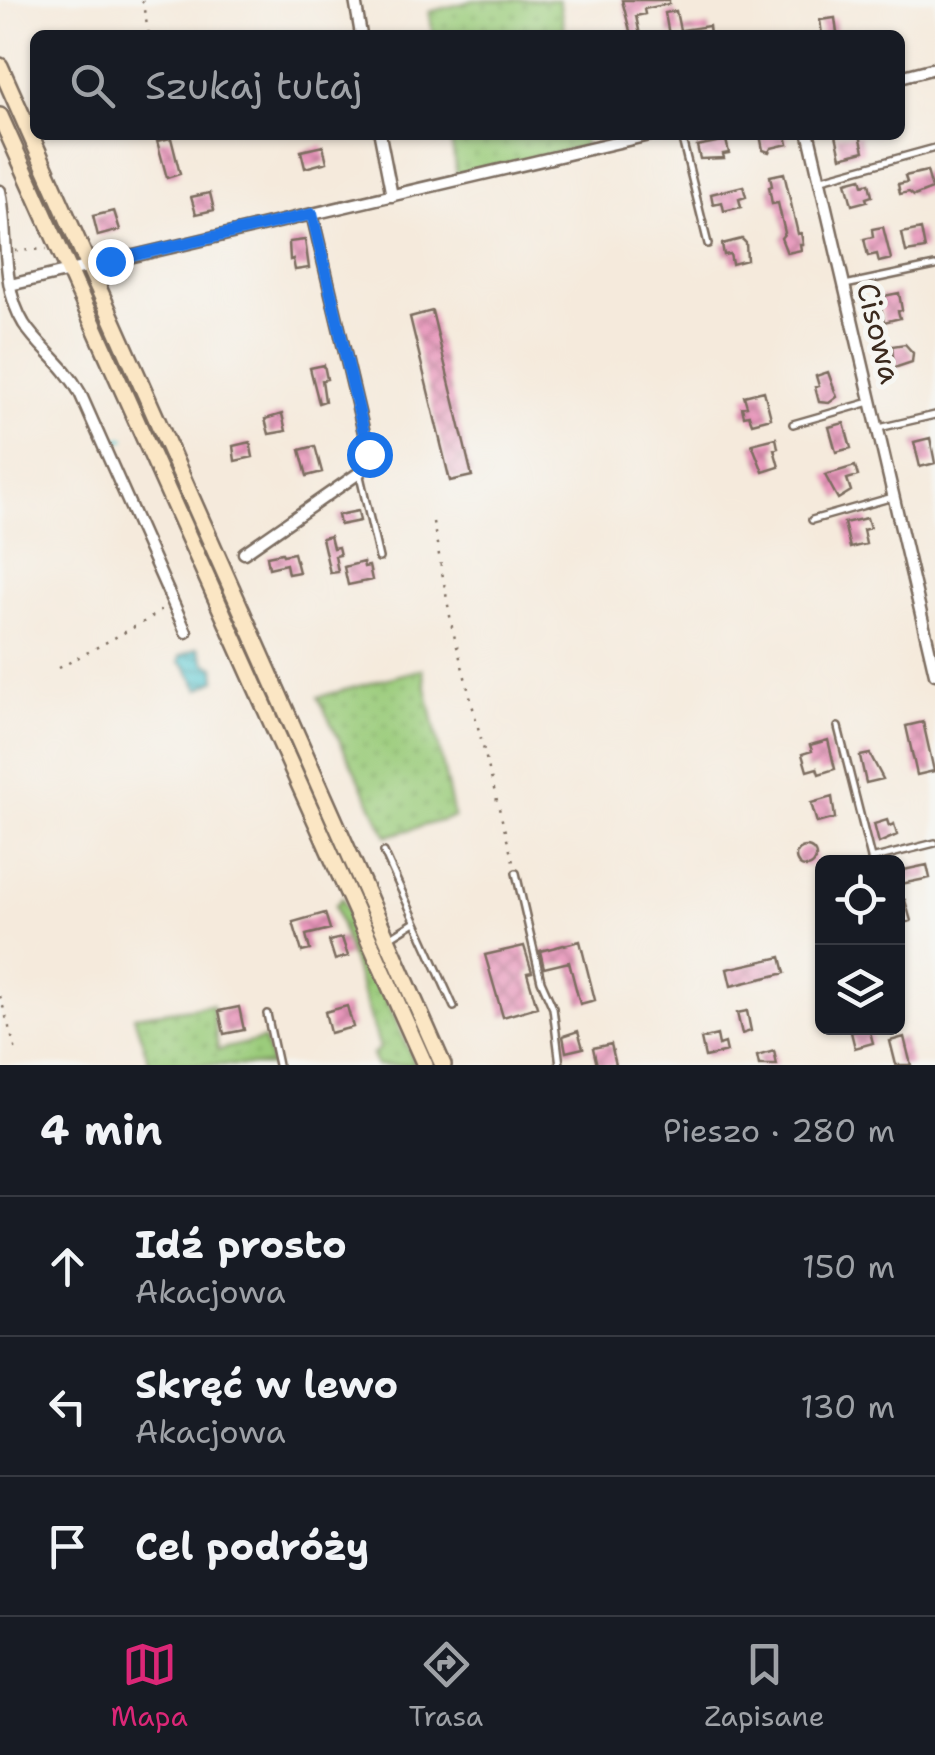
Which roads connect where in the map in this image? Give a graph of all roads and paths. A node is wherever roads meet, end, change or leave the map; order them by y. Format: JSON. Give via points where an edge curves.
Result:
{"nodes":[{"id":1,"x":142,"y":0,"type":"edge"},
{"id":2,"x":354,"y":0,"type":"edge"},
{"id":3,"x":149,"y":30,"type":"edge"},
{"id":4,"x":360,"y":30,"type":"edge"},
{"id":5,"x":0,"y":66,"type":"edge"},
{"id":6,"x":935,"y":68,"type":"edge"},
{"id":7,"x":905,"y":76,"type":"edge"},
{"id":8,"x":0,"y":116,"type":"edge"},
{"id":9,"x":30,"y":134,"type":"edge"},
{"id":10,"x":33,"y":140,"type":"edge"},
{"id":11,"x":381,"y":140,"type":"edge"},
{"id":12,"x":628,"y":140,"type":"edge"},
{"id":13,"x":683,"y":140,"type":"edge"},
{"id":14,"x":810,"y":140,"type":"edge"},
{"id":15,"x":935,"y":148,"type":"edge"},
{"id":16,"x":819,"y":179,"type":"junction"},
{"id":17,"x":0,"y":192,"type":"edge"},
{"id":18,"x":392,"y":196,"type":"junction"},
{"id":19,"x":312,"y":214,"type":"junction"},
{"id":20,"x":708,"y":244,"type":"dead end"},
{"id":21,"x":48,"y":249,"type":"dead end"},
{"id":22,"x":4,"y":252,"type":"junction"},
{"id":23,"x":88,"y":266,"type":"junction"},
{"id":24,"x":935,"y":266,"type":"edge"},
{"id":25,"x":69,"y":270,"type":"junction"},
{"id":26,"x":10,"y":285,"type":"junction"},
{"id":27,"x":842,"y":286,"type":"junction"},
{"id":28,"x":870,"y":402,"type":"junction"},
{"id":29,"x":935,"y":415,"type":"edge"},
{"id":30,"x":793,"y":424,"type":"dead end"},
{"id":31,"x":876,"y":428,"type":"junction"},
{"id":32,"x":359,"y":473,"type":"junction"},
{"id":33,"x":893,"y":498,"type":"junction"},
{"id":34,"x":812,"y":520,"type":"dead end"},
{"id":35,"x":433,"y":522,"type":"dead end"},
{"id":36,"x":244,"y":552,"type":"dead end"},
{"id":37,"x":379,"y":558,"type":"dead end"},
{"id":38,"x":163,"y":600,"type":"dead end"},
{"id":39,"x":186,"y":632,"type":"dead end"},
{"id":40,"x":59,"y":668,"type":"dead end"},
{"id":41,"x":935,"y":674,"type":"edge"},
{"id":42,"x":838,"y":727,"type":"dead end"},
{"id":43,"x":935,"y":843,"type":"edge"},
{"id":44,"x":384,"y":852,"type":"dead end"},
{"id":45,"x":870,"y":855,"type":"edge"},
{"id":46,"x":890,"y":855,"type":"edge"},
{"id":47,"x":516,"y":874,"type":"joint"},
{"id":48,"x":415,"y":922,"type":"junction"},
{"id":49,"x":386,"y":940,"type":"junction"},
{"id":50,"x":0,"y":996,"type":"edge"},
{"id":51,"x":454,"y":1007,"type":"dead end"},
{"id":52,"x":267,"y":1014,"type":"dead end"},
{"id":53,"x":16,"y":1051,"type":"dead end"},
{"id":54,"x":278,"y":1065,"type":"edge"},
{"id":55,"x":425,"y":1065,"type":"edge"},
{"id":56,"x":443,"y":1065,"type":"edge"},
{"id":57,"x":560,"y":1065,"type":"edge"}],
"edges":[{"from":1,"to":3,"type":"path"},
{"from":2,"to":4,"type":"street"},
{"from":5,"to":9,"type":"main road"},
{"from":6,"to":7,"type":"street"},
{"from":8,"to":25,"type":"main road"},
{"from":10,"to":23,"type":"main road"},
{"from":11,"to":18,"type":"street"},
{"from":12,"to":18,"type":"street"},
{"from":13,"to":20,"type":"lane"},
{"from":14,"to":16,"type":"street","name":"Cisowa"},
{"from":15,"to":16,"type":"lane"},
{"from":16,"to":27,"type":"street","name":"Cisowa"},
{"from":17,"to":22,"type":"street"},
{"from":18,"to":19,"type":"street"},
{"from":19,"to":23,"type":"street"},
{"from":19,"to":32,"type":"street","via":[[369,454]]},
{"from":21,"to":22,"type":"path"},
{"from":22,"to":26,"type":"street"},
{"from":23,"to":25,"type":"street"},
{"from":23,"to":49,"type":"main road"},
{"from":24,"to":27,"type":"lane"},
{"from":25,"to":26,"type":"street"},
{"from":25,"to":55,"type":"main road"},
{"from":26,"to":39,"type":"street","via":[[23,322],[80,393]]},
{"from":27,"to":28,"type":"street","name":"Cisowa"},
{"from":28,"to":30,"type":"lane"},
{"from":28,"to":31,"type":"street","name":"Cisowa"},
{"from":29,"to":31,"type":"lane"},
{"from":31,"to":33,"type":"street","name":"Cisowa"},
{"from":32,"to":36,"type":"street"},
{"from":32,"to":37,"type":"lane"},
{"from":33,"to":34,"type":"lane"},
{"from":33,"to":41,"type":"street","name":"Cisowa"},
{"from":35,"to":47,"type":"path","via":[[452,627]]},
{"from":38,"to":40,"type":"path","via":[[149,619]]},
{"from":42,"to":45,"type":"lane"},
{"from":43,"to":46,"type":"lane"},
{"from":44,"to":48,"type":"lane"},
{"from":47,"to":57,"type":"lane","via":[[540,981],[553,1008]]},
{"from":48,"to":49,"type":"lane"},
{"from":48,"to":51,"type":"lane"},
{"from":49,"to":56,"type":"main road"},
{"from":50,"to":53,"type":"path"},
{"from":52,"to":54,"type":"lane"}]}
